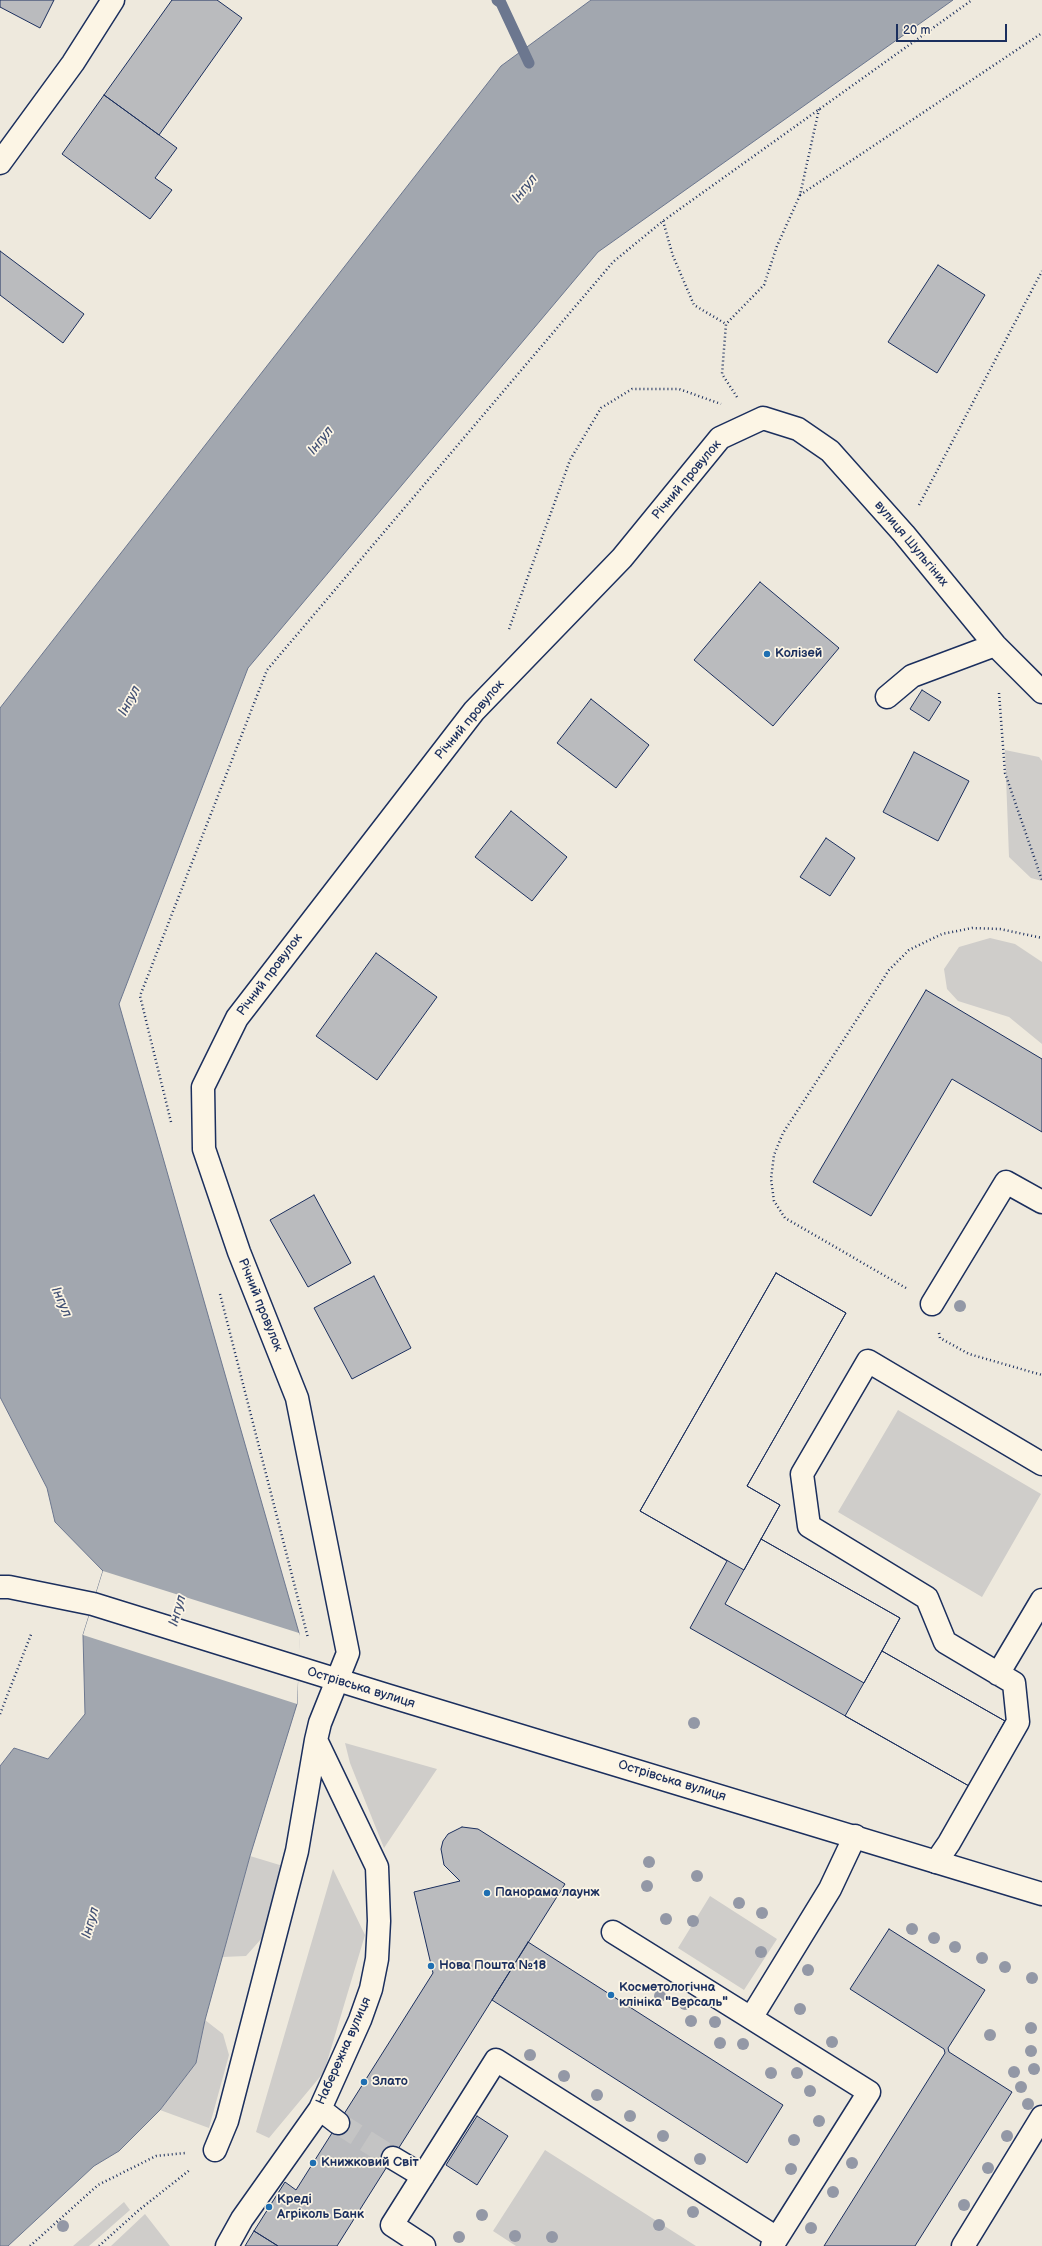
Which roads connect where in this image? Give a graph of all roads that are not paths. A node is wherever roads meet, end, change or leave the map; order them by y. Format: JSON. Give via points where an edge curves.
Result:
{"nodes":[{"id":1,"x":113,"y":0,"type":"edge"},
{"id":2,"x":0,"y":163,"type":"edge"},
{"id":3,"x":763,"y":418,"type":"joint"},
{"id":4,"x":995,"y":646,"type":"junction"},
{"id":5,"x":1042,"y":692,"type":"edge"},
{"id":6,"x":887,"y":697,"type":"dead end"},
{"id":7,"x":1042,"y":1202,"type":"edge"},
{"id":8,"x":932,"y":1304,"type":"road end"},
{"id":9,"x":1042,"y":1464,"type":"edge"},
{"id":10,"x":0,"y":1580,"type":"edge"},
{"id":11,"x":0,"y":1587,"type":"edge"},
{"id":12,"x":28,"y":1590,"type":"junction"},
{"id":13,"x":1042,"y":1600,"type":"edge"},
{"id":14,"x":998,"y":1674,"type":"junction"},
{"id":15,"x":337,"y":1679,"type":"junction"},
{"id":16,"x":316,"y":1740,"type":"junction"},
{"id":17,"x":855,"y":1836,"type":"junction"},
{"id":18,"x":936,"y":1862,"type":"junction"},
{"id":19,"x":1042,"y":1894,"type":"edge"},
{"id":20,"x":613,"y":1932,"type":"dead end"},
{"id":21,"x":751,"y":2018,"type":"junction"},
{"id":22,"x":320,"y":2109,"type":"junction"},
{"id":23,"x":1042,"y":2117,"type":"edge"},
{"id":24,"x":338,"y":2123,"type":"tunnel mouth"},
{"id":25,"x":215,"y":2150,"type":"road end"},
{"id":26,"x":393,"y":2158,"type":"tunnel mouth"},
{"id":27,"x":423,"y":2176,"type":"junction"},
{"id":28,"x":775,"y":2242,"type":"edge"},
{"id":29,"x":227,"y":2246,"type":"edge"},
{"id":30,"x":424,"y":2246,"type":"edge"},
{"id":31,"x":963,"y":2246,"type":"edge"}],
"edges":[{"from":1,"to":2,"type":"street","via":[[73,63]]},
{"from":3,"to":4,"type":"street","name":"вулиця Шульгіних","via":[[798,429],[830,451],[904,534]]},
{"from":3,"to":15,"type":"street","name":"Річний провулок","via":[[720,438],[622,558],[474,711],[237,1018],[203,1087],[204,1150],[239,1252],[297,1398],[348,1653]]},
{"from":4,"to":5,"type":"street","name":"вулиця Шульгіних"},
{"from":4,"to":6,"type":"street","via":[[912,676]]},
{"from":7,"to":8,"type":"street","via":[[1006,1182]]},
{"from":9,"to":14,"type":"street","via":[[868,1361],[802,1474],[809,1526],[927,1598],[945,1642]]},
{"from":10,"to":12,"type":"street"},
{"from":11,"to":12,"type":"street"},
{"from":12,"to":15,"type":"street","name":"Острівська вулиця","via":[[93,1604]]},
{"from":13,"to":14,"type":"street"},
{"from":14,"to":18,"type":"street","via":[[1014,1683],[1018,1722]]},
{"from":15,"to":16,"type":"street"},
{"from":15,"to":17,"type":"street","name":"Острівська вулиця","via":[[386,1696]]},
{"from":16,"to":22,"type":"street","name":"Набережна вулиця","via":[[377,1867],[378,1921],[377,1958],[371,1989],[360,2020]]},
{"from":16,"to":25,"type":"street","via":[[297,1851],[227,2121]]},
{"from":17,"to":18,"type":"street","name":"Острівська вулиця"},
{"from":17,"to":21,"type":"street","via":[[830,1890]]},
{"from":18,"to":19,"type":"street","name":"Острівська вулиця"},
{"from":20,"to":21,"type":"street"},
{"from":21,"to":28,"type":"street","via":[[869,2092]]},
{"from":22,"to":24,"type":"street"},
{"from":22,"to":29,"type":"street","name":"Набережна вулиця","via":[[242,2219]]},
{"from":23,"to":31,"type":"street"},
{"from":26,"to":27,"type":"street"},
{"from":27,"to":28,"type":"street","via":[[496,2060]]},
{"from":27,"to":30,"type":"street","via":[[392,2225]]}]}
